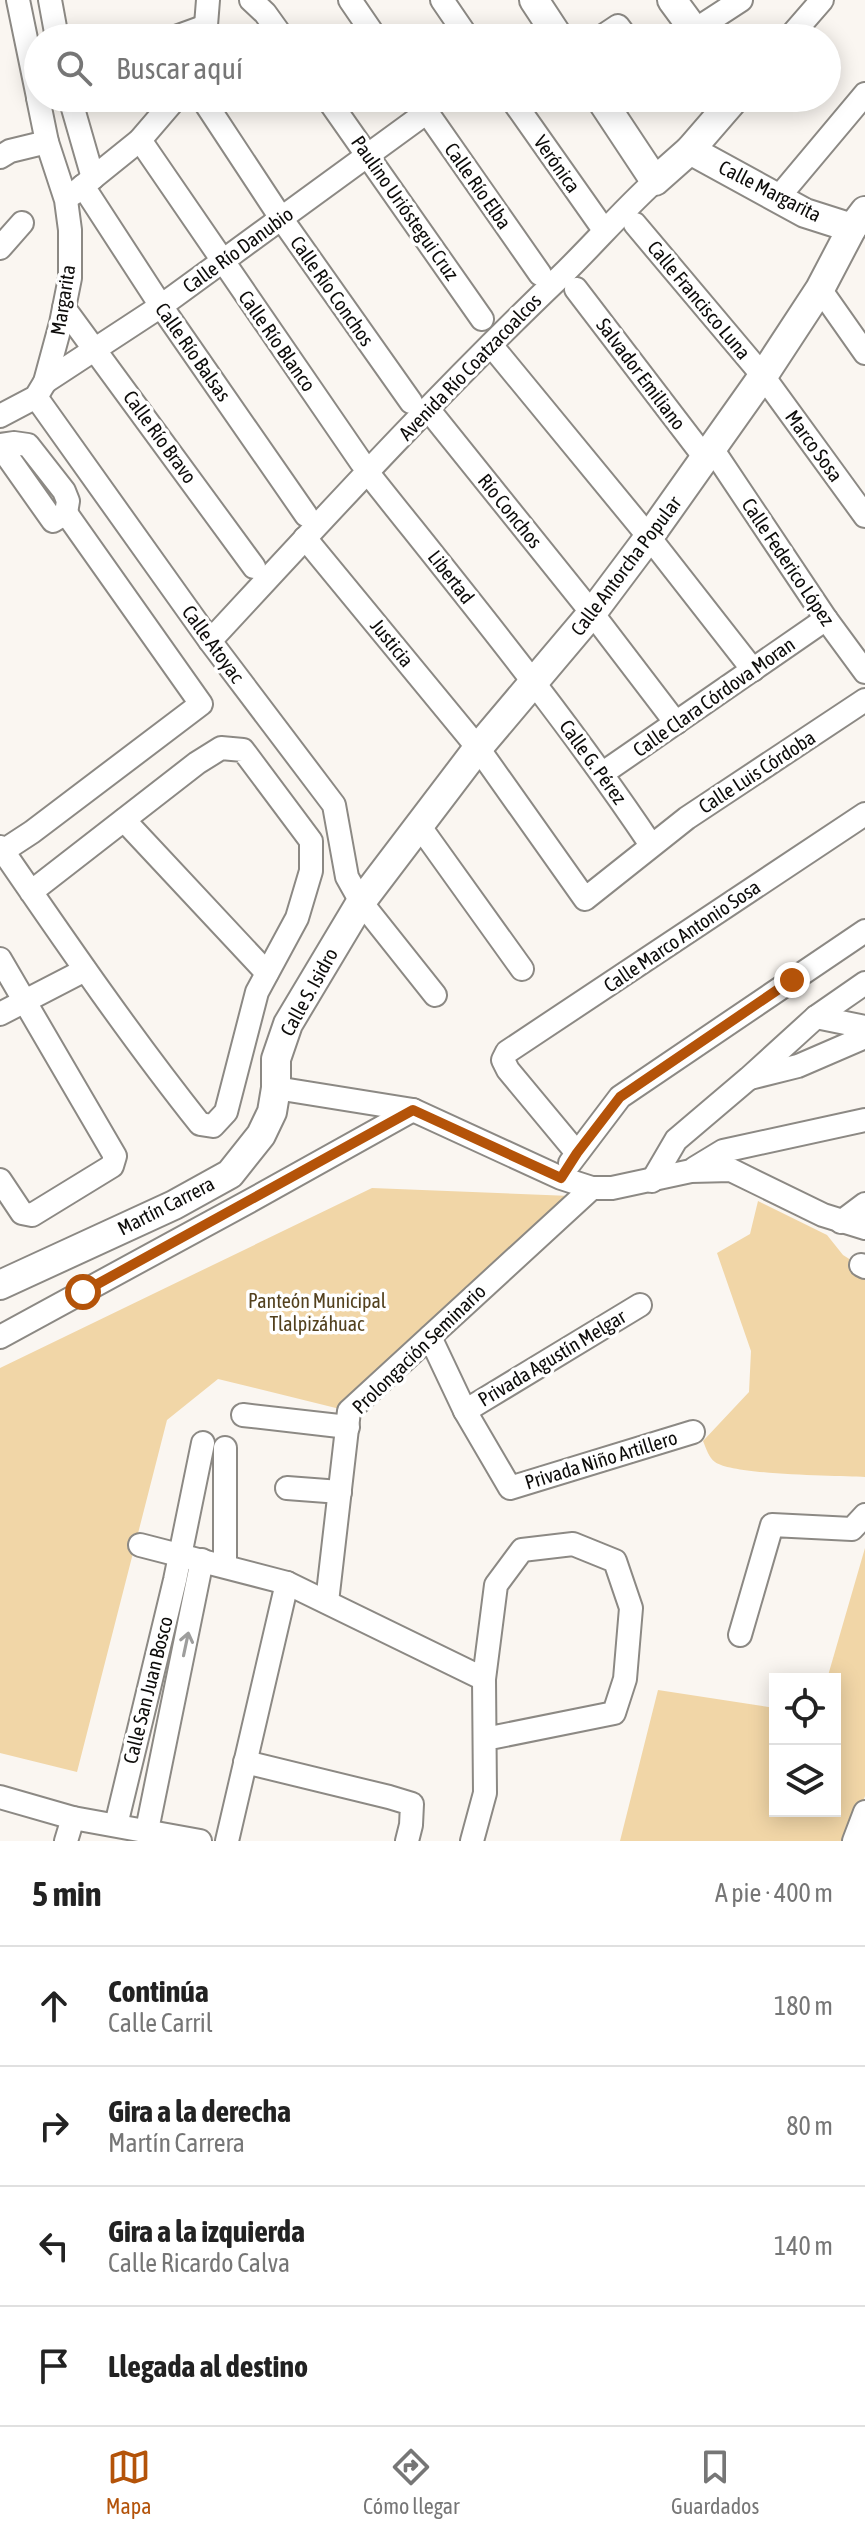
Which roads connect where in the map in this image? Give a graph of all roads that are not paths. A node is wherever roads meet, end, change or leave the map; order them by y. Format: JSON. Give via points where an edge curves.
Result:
{"nodes":[{"id":1,"x":18,"y":0,"type":"edge"},
{"id":2,"x":50,"y":0,"type":"edge"},
{"id":3,"x":208,"y":0,"type":"edge"},
{"id":4,"x":251,"y":0,"type":"edge"},
{"id":5,"x":350,"y":0,"type":"edge"},
{"id":6,"x":442,"y":0,"type":"edge"},
{"id":7,"x":534,"y":0,"type":"edge"},
{"id":8,"x":672,"y":0,"type":"edge"},
{"id":9,"x":741,"y":0,"type":"edge"},
{"id":10,"x":822,"y":0,"type":"edge"},
{"id":11,"x":54,"y":24,"type":"edge"},
{"id":12,"x":206,"y":24,"type":"edge"},
{"id":13,"x":273,"y":24,"type":"edge"},
{"id":14,"x":366,"y":24,"type":"edge"},
{"id":15,"x":458,"y":24,"type":"edge"},
{"id":16,"x":550,"y":24,"type":"edge"},
{"id":17,"x":690,"y":24,"type":"edge"},
{"id":18,"x":711,"y":24,"type":"edge"},
{"id":19,"x":801,"y":24,"type":"edge"},
{"id":20,"x":24,"y":29,"type":"edge"},
{"id":21,"x":865,"y":94,"type":"edge"},
{"id":22,"x":41,"y":112,"type":"edge"},
{"id":23,"x":72,"y":112,"type":"edge"},
{"id":24,"x":164,"y":112,"type":"edge"},
{"id":25,"x":211,"y":112,"type":"edge"},
{"id":26,"x":337,"y":112,"type":"edge"},
{"id":27,"x":414,"y":112,"type":"edge"},
{"id":28,"x":427,"y":112,"type":"edge"},
{"id":29,"x":521,"y":112,"type":"edge"},
{"id":30,"x":609,"y":112,"type":"edge"},
{"id":31,"x":723,"y":112,"type":"edge"},
{"id":32,"x":140,"y":140,"type":"junction"},
{"id":33,"x":47,"y":142,"type":"junction"},
{"id":34,"x":690,"y":150,"type":"junction"},
{"id":35,"x":368,"y":155,"type":"junction"},
{"id":36,"x":0,"y":157,"type":"edge"},
{"id":37,"x":655,"y":181,"type":"junction"},
{"id":38,"x":81,"y":188,"type":"junction"},
{"id":39,"x":777,"y":199,"type":"junction"},
{"id":40,"x":281,"y":218,"type":"junction"},
{"id":41,"x":858,"y":219,"type":"edge"},
{"id":42,"x":22,"y":223,"type":"dead end"},
{"id":43,"x":635,"y":224,"type":"dead end"},
{"id":44,"x":604,"y":230,"type":"junction"},
{"id":45,"x":0,"y":248,"type":"edge"},
{"id":46,"x":222,"y":262,"type":"junction"},
{"id":47,"x":540,"y":274,"type":"dead end"},
{"id":48,"x":576,"y":289,"type":"dead end"},
{"id":49,"x":820,"y":289,"type":"junction"},
{"id":50,"x":161,"y":306,"type":"junction"},
{"id":51,"x":64,"y":308,"type":"junction"},
{"id":52,"x":482,"y":319,"type":"dead end"},
{"id":53,"x":491,"y":345,"type":"junction"},
{"id":54,"x":96,"y":348,"type":"junction"},
{"id":55,"x":865,"y":353,"type":"edge"},
{"id":56,"x":763,"y":376,"type":"junction"},
{"id":57,"x":40,"y":389,"type":"junction"},
{"id":58,"x":419,"y":406,"type":"junction"},
{"id":59,"x":0,"y":416,"type":"edge"},
{"id":60,"x":0,"y":446,"type":"edge"},
{"id":61,"x":709,"y":454,"type":"junction"},
{"id":62,"x":365,"y":468,"type":"junction"},
{"id":63,"x":306,"y":515,"type":"dead end"},
{"id":64,"x":865,"y":516,"type":"edge"},
{"id":65,"x":649,"y":537,"type":"junction"},
{"id":66,"x":305,"y":538,"type":"junction"},
{"id":67,"x":254,"y":567,"type":"dead end"},
{"id":68,"x":592,"y":613,"type":"junction"},
{"id":69,"x":826,"y":619,"type":"junction"},
{"id":70,"x":210,"y":641,"type":"junction"},
{"id":71,"x":753,"y":670,"type":"junction"},
{"id":72,"x":865,"y":672,"type":"edge"},
{"id":73,"x":533,"y":682,"type":"junction"},
{"id":74,"x":865,"y":700,"type":"edge"},
{"id":75,"x":676,"y":723,"type":"junction"},
{"id":76,"x":478,"y":748,"type":"junction"},
{"id":77,"x":603,"y":773,"type":"junction"},
{"id":78,"x":865,"y":814,"type":"edge"},
{"id":79,"x":124,"y":820,"type":"junction"},
{"id":80,"x":418,"y":824,"type":"junction"},
{"id":81,"x":651,"y":845,"type":"junction"},
{"id":82,"x":2,"y":849,"type":"edge"},
{"id":83,"x":31,"y":892,"type":"junction"},
{"id":84,"x":585,"y":899,"type":"joint"},
{"id":85,"x":361,"y":902,"type":"junction"},
{"id":86,"x":865,"y":931,"type":"edge"},
{"id":87,"x":0,"y":959,"type":"edge"},
{"id":88,"x":522,"y":969,"type":"dead end"},
{"id":89,"x":85,"y":970,"type":"junction"},
{"id":90,"x":267,"y":973,"type":"junction"},
{"id":91,"x":865,"y":983,"type":"edge"},
{"id":92,"x":435,"y":995,"type":"dead end"},
{"id":93,"x":25,"y":1001,"type":"junction"},
{"id":94,"x":0,"y":1014,"type":"edge"},
{"id":95,"x":816,"y":1017,"type":"junction"},
{"id":96,"x":865,"y":1027,"type":"edge"},
{"id":97,"x":865,"y":1037,"type":"edge"},
{"id":98,"x":749,"y":1078,"type":"junction"},
{"id":99,"x":276,"y":1088,"type":"junction"},
{"id":100,"x":413,"y":1110,"type":"junction"},
{"id":101,"x":865,"y":1120,"type":"edge"},
{"id":102,"x":577,"y":1153,"type":"junction"},
{"id":103,"x":691,"y":1171,"type":"junction"},
{"id":104,"x":561,"y":1178,"type":"junction"},
{"id":105,"x":0,"y":1180,"type":"edge"},
{"id":106,"x":652,"y":1181,"type":"junction"},
{"id":107,"x":592,"y":1188,"type":"junction"},
{"id":108,"x":865,"y":1204,"type":"edge"},
{"id":109,"x":841,"y":1222,"type":"junction"},
{"id":110,"x":865,"y":1228,"type":"edge"},
{"id":111,"x":0,"y":1285,"type":"edge"},
{"id":112,"x":640,"y":1305,"type":"dead end"},
{"id":113,"x":0,"y":1337,"type":"edge"},
{"id":114,"x":430,"y":1337,"type":"junction"},
{"id":115,"x":465,"y":1411,"type":"junction"},
{"id":116,"x":243,"y":1415,"type":"dead end"},
{"id":117,"x":348,"y":1427,"type":"junction"},
{"id":118,"x":693,"y":1432,"type":"dead end"},
{"id":119,"x":203,"y":1443,"type":"dead end"},
{"id":120,"x":225,"y":1448,"type":"dead end"},
{"id":121,"x":287,"y":1488,"type":"dead end"},
{"id":122,"x":340,"y":1492,"type":"junction"},
{"id":123,"x":865,"y":1515,"type":"edge"},
{"id":124,"x":140,"y":1545,"type":"dead end"},
{"id":125,"x":179,"y":1554,"type":"junction"},
{"id":126,"x":202,"y":1560,"type":"junction"},
{"id":127,"x":225,"y":1566,"type":"junction"},
{"id":128,"x":287,"y":1583,"type":"junction"},
{"id":129,"x":327,"y":1602,"type":"junction"},
{"id":130,"x":168,"y":1607,"type":"junction"},
{"id":131,"x":193,"y":1611,"type":"junction"},
{"id":132,"x":740,"y":1635,"type":"dead end"},
{"id":133,"x":151,"y":1679,"type":"junction"},
{"id":134,"x":484,"y":1679,"type":"junction"},
{"id":135,"x":177,"y":1685,"type":"junction"},
{"id":136,"x":140,"y":1723,"type":"junction"},
{"id":137,"x":168,"y":1731,"type":"junction"},
{"id":138,"x":485,"y":1739,"type":"junction"},
{"id":139,"x":245,"y":1762,"type":"junction"},
{"id":140,"x":128,"y":1772,"type":"junction"},
{"id":141,"x":157,"y":1779,"type":"junction"},
{"id":142,"x":0,"y":1797,"type":"edge"},
{"id":143,"x":865,"y":1812,"type":"edge"},
{"id":144,"x":73,"y":1818,"type":"junction"},
{"id":145,"x":116,"y":1825,"type":"junction"},
{"id":146,"x":147,"y":1830,"type":"junction"},
{"id":147,"x":858,"y":1835,"type":"edge"},
{"id":148,"x":66,"y":1841,"type":"edge"},
{"id":149,"x":200,"y":1841,"type":"edge"},
{"id":150,"x":227,"y":1841,"type":"edge"},
{"id":151,"x":407,"y":1841,"type":"edge"},
{"id":152,"x":472,"y":1841,"type":"edge"}],
"edges":[{"from":1,"to":20,"type":"street"},
{"from":2,"to":11,"type":"street"},
{"from":3,"to":12,"type":"street"},
{"from":4,"to":13,"type":"street"},
{"from":5,"to":14,"type":"street"},
{"from":6,"to":15,"type":"street"},
{"from":7,"to":16,"type":"main road"},
{"from":8,"to":17,"type":"main road"},
{"from":9,"to":18,"type":"street"},
{"from":10,"to":19,"type":"street"},
{"from":21,"to":39,"type":"street"},
{"from":22,"to":33,"type":"street"},
{"from":23,"to":38,"type":"street"},
{"from":24,"to":32,"type":"street"},
{"from":25,"to":40,"type":"street","name":"Calle Río Conchos"},
{"from":26,"to":35,"type":"street","name":"Paulino Urióstegui Cruz"},
{"from":27,"to":35,"type":"street","name":"Calle Río Danubio"},
{"from":28,"to":47,"type":"street","name":"Calle Río Elba"},
{"from":29,"to":44,"type":"street","name":"Verónica"},
{"from":30,"to":37,"type":"main road"},
{"from":31,"to":34,"type":"main road","name":"Avenida Río Coatzacoalcos"},
{"from":32,"to":38,"type":"street"},
{"from":32,"to":46,"type":"street","name":"Calle Río Blanco"},
{"from":33,"to":36,"type":"street"},
{"from":33,"to":38,"type":"street"},
{"from":34,"to":37,"type":"main road","name":"Avenida Río Coatzacoalcos"},
{"from":34,"to":39,"type":"main road","name":"Calle Margarita"},
{"from":35,"to":40,"type":"street","name":"Calle Río Danubio"},
{"from":35,"to":52,"type":"street","name":"Paulino Urióstegui Cruz"},
{"from":37,"to":44,"type":"street","name":"Avenida Río Coatzacoalcos"},
{"from":38,"to":50,"type":"street","name":"Calle Río Balsas"},
{"from":38,"to":51,"type":"street","name":"Margarita","via":[[70,230]]},
{"from":39,"to":41,"type":"main road","name":"Calle Margarita","via":[[805,213]]},
{"from":40,"to":46,"type":"street","name":"Calle Río Danubio"},
{"from":40,"to":58,"type":"street","name":"Calle Río Conchos"},
{"from":41,"to":49,"type":"main road","name":"Calle Antorcha Popular"},
{"from":42,"to":45,"type":"street"},
{"from":43,"to":56,"type":"street","name":"Calle Francisco Luna"},
{"from":44,"to":53,"type":"street","name":"Avenida Río Coatzacoalcos"},
{"from":46,"to":50,"type":"street","name":"Calle Río Danubio"},
{"from":46,"to":62,"type":"street","name":"Calle Río Blanco"},
{"from":48,"to":61,"type":"street","name":"Salvador Emiliano"},
{"from":49,"to":55,"type":"street"},
{"from":49,"to":56,"type":"main road","name":"Calle Antorcha Popular"},
{"from":50,"to":54,"type":"street","name":"Calle Río Danubio"},
{"from":50,"to":63,"type":"street","name":"Calle Río Balsas"},
{"from":51,"to":54,"type":"street","name":"Calle Río Bravo"},
{"from":51,"to":57,"type":"street","name":"Margarita"},
{"from":53,"to":58,"type":"street","name":"Avenida Río Coatzacoalcos"},
{"from":53,"to":65,"type":"street"},
{"from":54,"to":57,"type":"street","name":"Calle Río Danubio"},
{"from":54,"to":67,"type":"street","name":"Calle Río Bravo"},
{"from":56,"to":61,"type":"main road","name":"Calle Antorcha Popular"},
{"from":56,"to":64,"type":"street","name":"Marco Sosa"},
{"from":57,"to":59,"type":"street","name":"Calle Río Danubio"},
{"from":57,"to":70,"type":"street","name":"Calle Atoyac"},
{"from":58,"to":62,"type":"street","name":"Avenida Río Coatzacoalcos"},
{"from":58,"to":68,"type":"street","name":"Río Conchos"},
{"from":60,"to":82,"type":"street","via":[[28,445],[64,491],[66,513],[201,704]]},
{"from":61,"to":65,"type":"main road","name":"Calle Antorcha Popular"},
{"from":61,"to":69,"type":"street","name":"Calle Federico López"},
{"from":62,"to":66,"type":"street","name":"Avenida Río Coatzacoalcos"},
{"from":62,"to":73,"type":"street","name":"Libertad"},
{"from":65,"to":68,"type":"main road","name":"Calle Antorcha Popular"},
{"from":65,"to":71,"type":"street"},
{"from":66,"to":70,"type":"street","name":"Avenida Río Coatzacoalcos"},
{"from":66,"to":76,"type":"street","name":"Justicia"},
{"from":68,"to":73,"type":"main road","name":"Calle Antorcha Popular"},
{"from":68,"to":75,"type":"street","name":"Río Conchos"},
{"from":69,"to":71,"type":"street","name":"Calle Clara Córdova Moran"},
{"from":69,"to":72,"type":"street","name":"Calle Federico López"},
{"from":70,"to":85,"type":"street","name":"Calle Atoyac","via":[[334,805],[347,877]]},
{"from":71,"to":75,"type":"street","name":"Calle Clara Córdova Moran"},
{"from":73,"to":76,"type":"main road","name":"Calle Antorcha Popular"},
{"from":73,"to":77,"type":"street","name":"Calle G. Pérez"},
{"from":74,"to":81,"type":"street","name":"Calle Luis Córdoba"},
{"from":75,"to":77,"type":"street","name":"Calle Clara Córdova Moran"},
{"from":76,"to":80,"type":"main road","name":"Calle Antorcha Popular"},
{"from":76,"to":84,"type":"street","name":"Justicia"},
{"from":77,"to":81,"type":"street","name":"Calle G. Pérez"},
{"from":78,"to":102,"type":"street","name":"Calle Marco Antonio Sosa","via":[[507,1052],[503,1060],[508,1070]]},
{"from":79,"to":83,"type":"street"},
{"from":79,"to":90,"type":"street"},
{"from":79,"to":90,"type":"street","via":[[221,748],[243,750],[311,841],[311,871],[297,918]]},
{"from":80,"to":85,"type":"main road","name":"Calle Antorcha Popular"},
{"from":80,"to":88,"type":"street"},
{"from":81,"to":84,"type":"street","name":"Calle Luis Córdoba"},
{"from":82,"to":83,"type":"street"},
{"from":83,"to":89,"type":"street"},
{"from":85,"to":92,"type":"street","name":"Calle Atoyac"},
{"from":85,"to":99,"type":"main road","name":"Calle S. Isidro","via":[[288,1024],[276,1059]]},
{"from":86,"to":102,"type":"street","via":[[620,1097]]},
{"from":87,"to":93,"type":"street"},
{"from":89,"to":90,"type":"street","via":[[200,1124],[213,1126],[226,1112],[257,992]]},
{"from":89,"to":93,"type":"street"},
{"from":91,"to":95,"type":"street"},
{"from":93,"to":94,"type":"street"},
{"from":93,"to":105,"type":"street","via":[[115,1156],[112,1166],[32,1215],[22,1213]]},
{"from":95,"to":96,"type":"street"},
{"from":95,"to":98,"type":"street"},
{"from":97,"to":98,"type":"street","via":[[798,1066]]},
{"from":98,"to":106,"type":"street","via":[[676,1140]]},
{"from":99,"to":100,"type":"street"},
{"from":99,"to":111,"type":"main road","name":"Martín Carrera","via":[[261,1135],[230,1174]]},
{"from":100,"to":104,"type":"street"},
{"from":100,"to":113,"type":"street"},
{"from":101,"to":103,"type":"street","via":[[723,1151]]},
{"from":102,"to":104,"type":"street"},
{"from":103,"to":106,"type":"street"},
{"from":103,"to":109,"type":"street","via":[[731,1170]]},
{"from":104,"to":107,"type":"street"},
{"from":106,"to":107,"type":"street"},
{"from":107,"to":114,"type":"street","name":"Prolongación Seminario"},
{"from":108,"to":109,"type":"street"},
{"from":109,"to":110,"type":"street"},
{"from":112,"to":115,"type":"street","name":"Privada Agustín Melgar"},
{"from":114,"to":115,"type":"street"},
{"from":114,"to":117,"type":"street","name":"Prolongación Seminario","via":[[349,1411]]},
{"from":115,"to":118,"type":"street","name":"Privada Niño Artillero","via":[[510,1488]]},
{"from":116,"to":117,"type":"street"},
{"from":117,"to":122,"type":"street","name":"Prolongación Seminario"},
{"from":119,"to":125,"type":"street","name":"Calle San Juan Bosco"},
{"from":120,"to":127,"type":"street"},
{"from":121,"to":122,"type":"street"},
{"from":122,"to":129,"type":"street","name":"Prolongación Seminario"},
{"from":123,"to":132,"type":"street","via":[[852,1529],[772,1525]]},
{"from":124,"to":125,"type":"street"},
{"from":125,"to":126,"type":"street"},
{"from":125,"to":130,"type":"street","name":"Calle San Juan Bosco"},
{"from":126,"to":127,"type":"street"},
{"from":126,"to":131,"type":"street","name":"Calle San Juan Bosco"},
{"from":127,"to":128,"type":"street"},
{"from":128,"to":129,"type":"street"},
{"from":128,"to":139,"type":"street"},
{"from":129,"to":134,"type":"street"},
{"from":130,"to":131,"type":"street"},
{"from":130,"to":133,"type":"street","name":"Calle San Juan Bosco"},
{"from":135,"to":131,"type":"street","name":"Calle San Juan Bosco","one_way":true},
{"from":133,"to":135,"type":"street"},
{"from":133,"to":136,"type":"street","name":"Calle San Juan Bosco"},
{"from":134,"to":138,"type":"street"},
{"from":134,"to":138,"type":"street","via":[[496,1585],[522,1550],[573,1544],[615,1561],[631,1608],[625,1679],[614,1713]]},
{"from":135,"to":137,"type":"street","name":"Calle San Juan Bosco"},
{"from":136,"to":137,"type":"street"},
{"from":136,"to":140,"type":"street","name":"Calle San Juan Bosco"},
{"from":137,"to":141,"type":"street","name":"Calle San Juan Bosco"},
{"from":138,"to":152,"type":"street","via":[[485,1793]]},
{"from":139,"to":150,"type":"street"},
{"from":139,"to":151,"type":"street","via":[[412,1804]]},
{"from":140,"to":141,"type":"street"},
{"from":140,"to":145,"type":"street","name":"Calle San Juan Bosco"},
{"from":141,"to":146,"type":"street","name":"Calle San Juan Bosco"},
{"from":142,"to":144,"type":"street"},
{"from":143,"to":147,"type":"street"},
{"from":144,"to":145,"type":"street"},
{"from":144,"to":148,"type":"street"},
{"from":145,"to":146,"type":"street"},
{"from":146,"to":149,"type":"street"}]}
